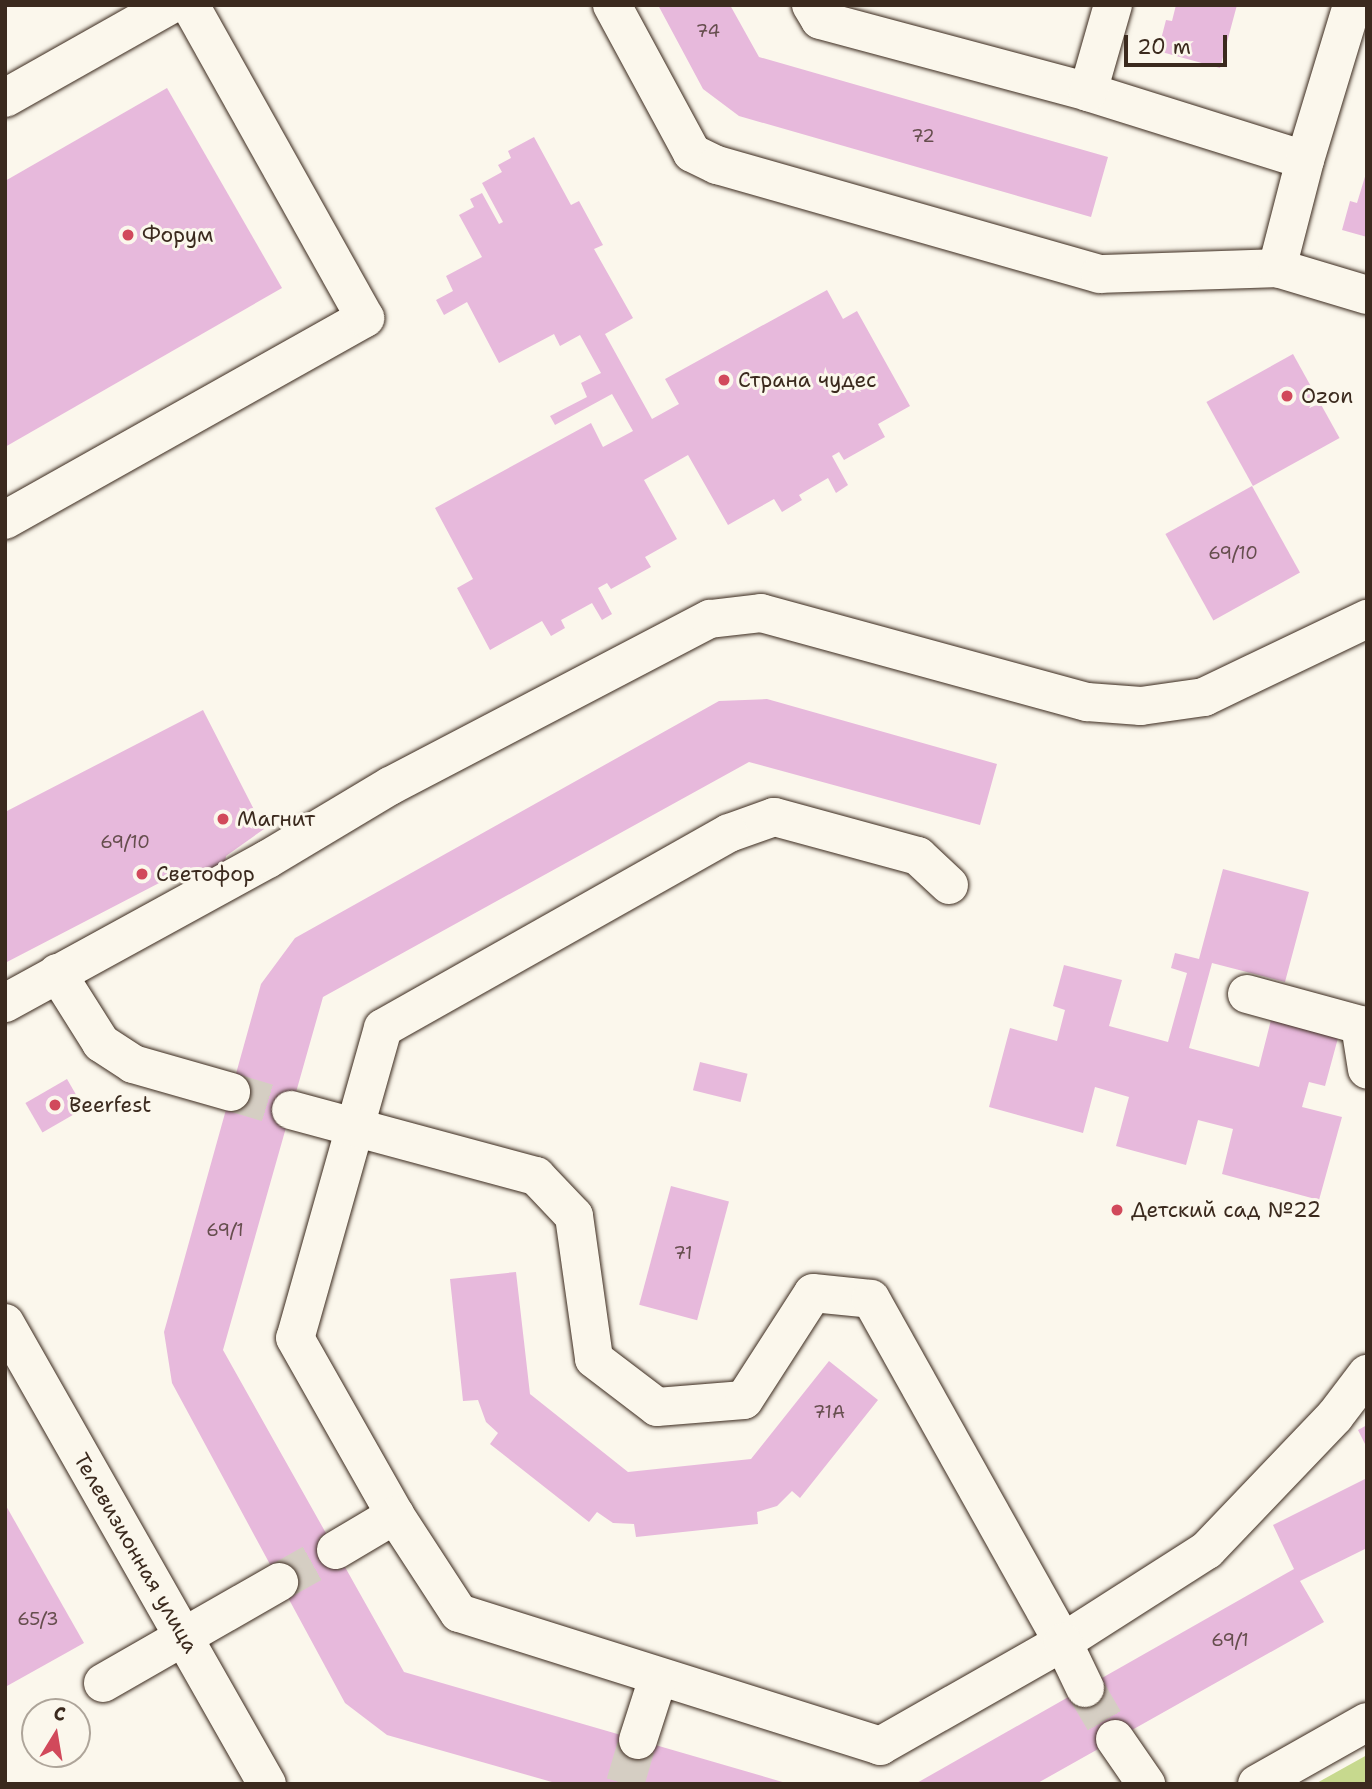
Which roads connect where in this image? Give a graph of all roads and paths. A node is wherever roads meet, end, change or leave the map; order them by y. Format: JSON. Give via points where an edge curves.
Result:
{"nodes":[{"id":1,"x":170,"y":5,"type":"edge"},
{"id":2,"x":190,"y":5,"type":"edge"},
{"id":3,"x":612,"y":5,"type":"edge"},
{"id":4,"x":811,"y":5,"type":"edge"},
{"id":5,"x":1113,"y":5,"type":"edge"},
{"id":6,"x":1352,"y":5,"type":"edge"},
{"id":7,"x":1088,"y":92,"type":"junction"},
{"id":8,"x":5,"y":98,"type":"edge"},
{"id":9,"x":1305,"y":160,"type":"junction"},
{"id":10,"x":1277,"y":268,"type":"junction"},
{"id":11,"x":1367,"y":295,"type":"edge"},
{"id":12,"x":5,"y":520,"type":"edge"},
{"id":13,"x":1367,"y":619,"type":"edge"},
{"id":14,"x":949,"y":886,"type":"dead end"},
{"id":15,"x":57,"y":973,"type":"junction"},
{"id":16,"x":1247,"y":994,"type":"dead end"},
{"id":17,"x":5,"y":1003,"type":"edge"},
{"id":18,"x":1367,"y":1069,"type":"edge"},
{"id":19,"x":231,"y":1092,"type":"tunnel mouth"},
{"id":20,"x":291,"y":1110,"type":"tunnel mouth"},
{"id":21,"x":355,"y":1127,"type":"junction"},
{"id":22,"x":5,"y":1323,"type":"edge"},
{"id":23,"x":1367,"y":1374,"type":"edge"},
{"id":24,"x":395,"y":1515,"type":"junction"},
{"id":25,"x":336,"y":1550,"type":"tunnel mouth"},
{"id":26,"x":279,"y":1582,"type":"tunnel mouth"},
{"id":27,"x":183,"y":1635,"type":"junction"},
{"id":28,"x":1063,"y":1642,"type":"junction"},
{"id":29,"x":657,"y":1678,"type":"junction"},
{"id":30,"x":103,"y":1683,"type":"dead end"},
{"id":31,"x":1085,"y":1688,"type":"tunnel mouth"},
{"id":32,"x":1367,"y":1722,"type":"edge"},
{"id":33,"x":638,"y":1740,"type":"tunnel mouth"},
{"id":34,"x":1115,"y":1740,"type":"tunnel mouth"},
{"id":35,"x":267,"y":1784,"type":"edge"},
{"id":36,"x":1146,"y":1784,"type":"edge"},
{"id":37,"x":1257,"y":1784,"type":"edge"}],
"edges":[{"from":1,"to":8,"type":"street"},
{"from":2,"to":12,"type":"street","via":[[365,318]]},
{"from":3,"to":10,"type":"street","via":[[692,153],[718,165],[1100,274]]},
{"from":4,"to":7,"type":"street","via":[[820,20]]},
{"from":5,"to":7,"type":"street"},
{"from":6,"to":9,"type":"street"},
{"from":7,"to":9,"type":"street"},
{"from":9,"to":10,"type":"street"},
{"from":10,"to":11,"type":"street"},
{"from":13,"to":15,"type":"street","via":[[1204,697],[1142,706],[1087,702],[761,613],[710,619],[390,786],[268,859]]},
{"from":14,"to":21,"type":"street","via":[[918,856],[774,817],[729,833],[383,1028]]},
{"from":15,"to":17,"type":"street"},
{"from":15,"to":19,"type":"street","via":[[101,1043],[134,1064]]},
{"from":16,"to":18,"type":"street","via":[[1360,1025]]},
{"from":20,"to":21,"type":"street"},
{"from":21,"to":24,"type":"street","via":[[295,1338]]},
{"from":21,"to":28,"type":"street","via":[[536,1176],[574,1216],[594,1359],[657,1407],[744,1400],[813,1293],[871,1299]]},
{"from":22,"to":27,"type":"street","name":"Телевизионная улица"},
{"from":23,"to":28,"type":"street","via":[[1335,1416],[1207,1549]]},
{"from":24,"to":25,"type":"street"},
{"from":24,"to":29,"type":"street","via":[[459,1613]]},
{"from":26,"to":27,"type":"street"},
{"from":27,"to":30,"type":"street"},
{"from":27,"to":35,"type":"street","name":"Телевизионная улица"},
{"from":28,"to":29,"type":"street","via":[[880,1746]]},
{"from":28,"to":31,"type":"street"},
{"from":29,"to":33,"type":"street"},
{"from":32,"to":37,"type":"street"},
{"from":34,"to":36,"type":"street"}]}
